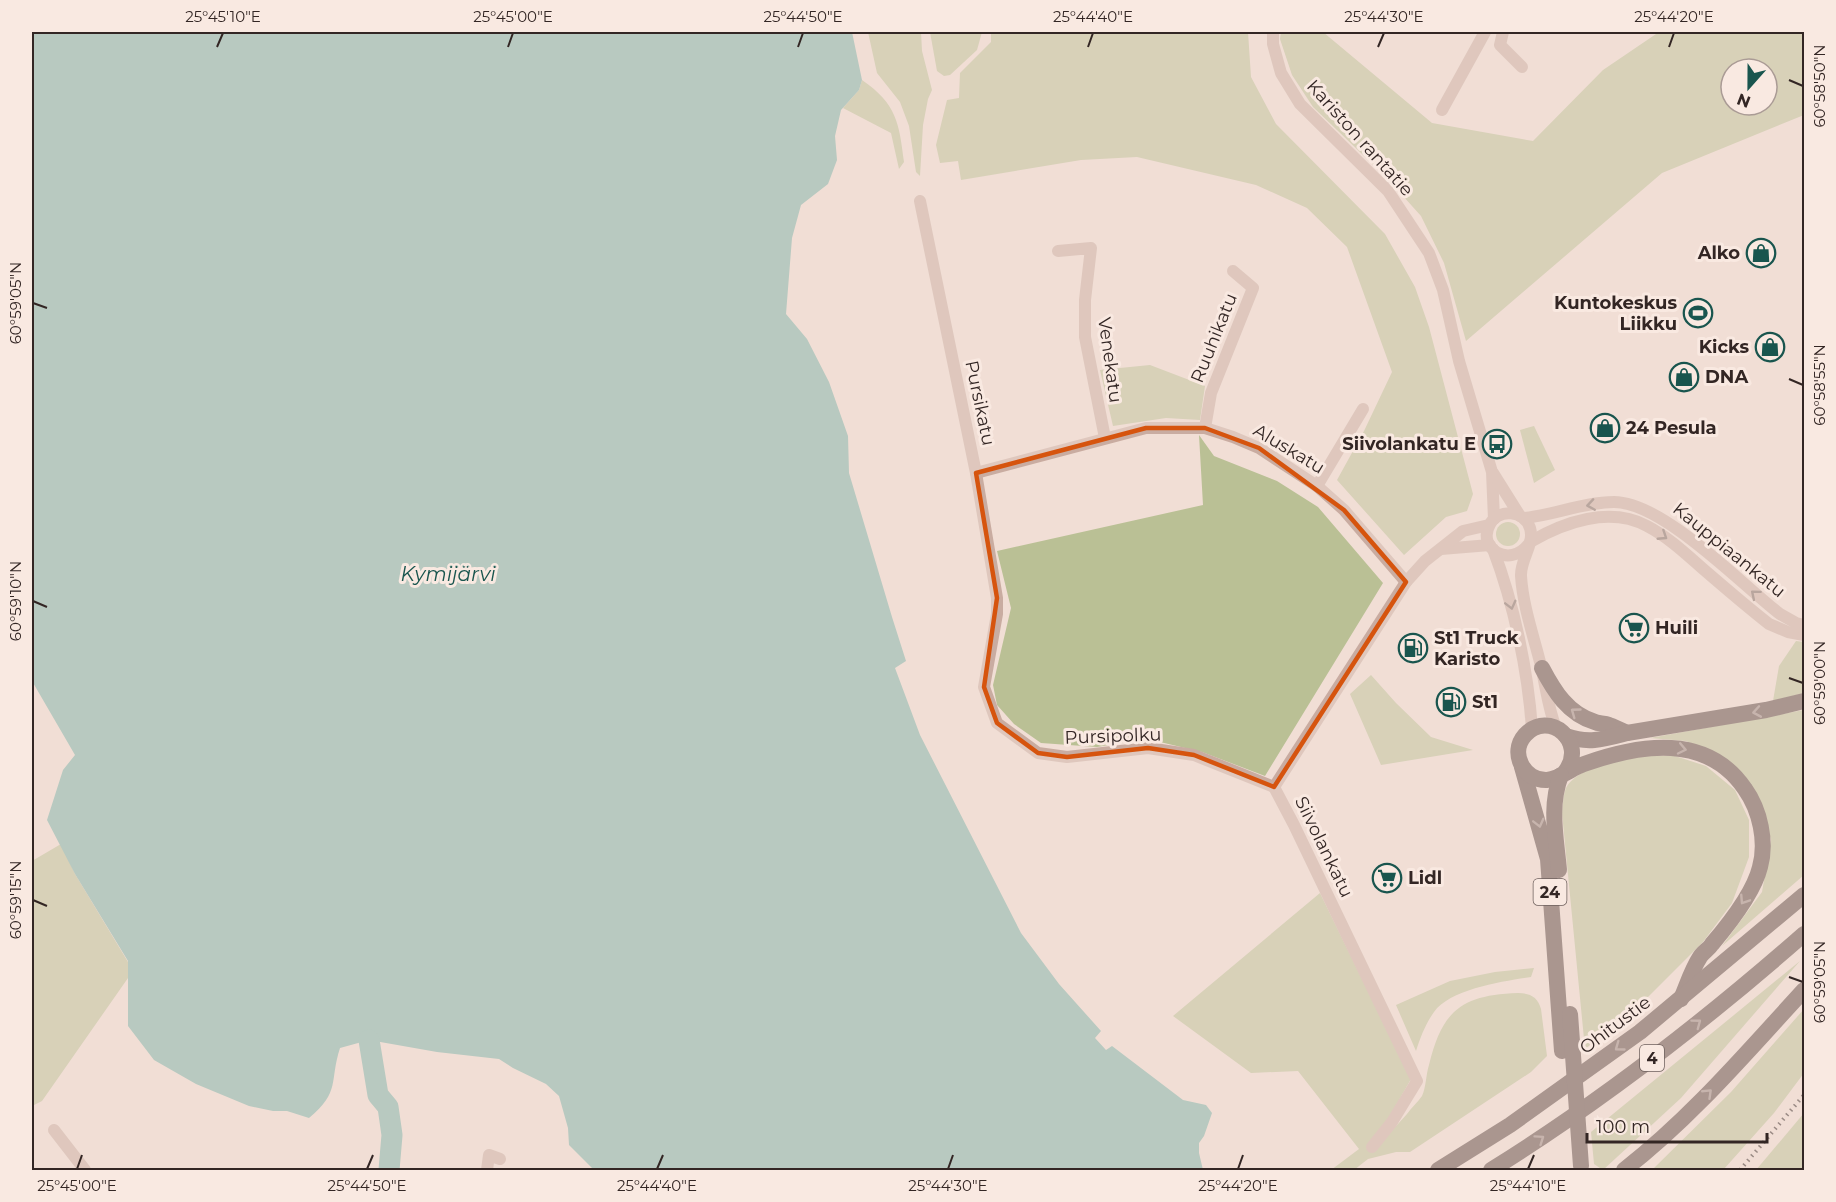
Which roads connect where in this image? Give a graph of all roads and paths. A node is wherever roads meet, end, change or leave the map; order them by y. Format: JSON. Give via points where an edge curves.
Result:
{"nodes":[{"id":1,"x":1273,"y":32,"type":"edge"},
{"id":2,"x":1485,"y":32,"type":"edge"},
{"id":3,"x":1503,"y":32,"type":"edge"},
{"id":4,"x":1522,"y":67,"type":"dead end"},
{"id":5,"x":1442,"y":110,"type":"dead end"},
{"id":6,"x":921,"y":201,"type":"dead end"},
{"id":7,"x":1058,"y":251,"type":"dead end"},
{"id":8,"x":1233,"y":272,"type":"dead end"},
{"id":9,"x":1363,"y":409,"type":"dead end"},
{"id":10,"x":1205,"y":428,"type":"junction"},
{"id":11,"x":1105,"y":438,"type":"junction"},
{"id":12,"x":1492,"y":472,"type":"junction"},
{"id":13,"x":976,"y":473,"type":"junction"},
{"id":14,"x":1317,"y":486,"type":"junction"},
{"id":15,"x":1522,"y":517,"type":"junction"},
{"id":16,"x":1491,"y":522,"type":"junction"},
{"id":17,"x":1529,"y":544,"type":"junction"},
{"id":18,"x":1491,"y":547,"type":"junction"},
{"id":19,"x":1440,"y":550,"type":"junction"},
{"id":20,"x":1406,"y":582,"type":"junction"},
{"id":21,"x":997,"y":614,"type":"joint"},
{"id":22,"x":1804,"y":625,"type":"edge"},
{"id":23,"x":1804,"y":635,"type":"edge"},
{"id":24,"x":1542,"y":668,"type":"junction"},
{"id":25,"x":1804,"y":701,"type":"edge"},
{"id":26,"x":1532,"y":729,"type":"junction"},
{"id":27,"x":1561,"y":732,"type":"junction"},
{"id":28,"x":1627,"y":733,"type":"junction"},
{"id":29,"x":1522,"y":766,"type":"junction"},
{"id":30,"x":1563,"y":774,"type":"junction"},
{"id":31,"x":1274,"y":787,"type":"junction"},
{"id":32,"x":1804,"y":895,"type":"edge"},
{"id":33,"x":1804,"y":934,"type":"edge"},
{"id":34,"x":1804,"y":990,"type":"edge"},
{"id":35,"x":1681,"y":999,"type":"junction"},
{"id":36,"x":1564,"y":1018,"type":"junction"},
{"id":37,"x":54,"y":1130,"type":"dead end"},
{"id":38,"x":1372,"y":1147,"type":"dead end"},
{"id":39,"x":500,"y":1159,"type":"dead end"},
{"id":40,"x":1630,"y":1168,"type":"edge"},
{"id":41,"x":1577,"y":1169,"type":"edge"},
{"id":42,"x":86,"y":1170,"type":"edge"},
{"id":43,"x":487,"y":1170,"type":"edge"},
{"id":44,"x":1438,"y":1170,"type":"edge"},
{"id":45,"x":1491,"y":1170,"type":"edge"}],
"edges":[{"from":1,"to":12,"type":"street","name":"Kariston rantatie","via":[[1281,72],[1300,104],[1388,191],[1429,253],[1443,290],[1459,361]]},
{"from":2,"to":5,"type":"street"},
{"from":3,"to":4,"type":"street","via":[[1500,45]]},
{"from":6,"to":13,"type":"street","name":"Pursikatu"},
{"from":7,"to":11,"type":"street","name":"Venekatu","via":[[1091,248],[1085,337]]},
{"from":8,"to":10,"type":"street","name":"Ruuhikatu","via":[[1253,288],[1211,393]]},
{"from":9,"to":14,"type":"street"},
{"from":10,"to":11,"type":"street","name":"Aluskatu","via":[[1146,428]]},
{"from":10,"to":14,"type":"street","name":"Aluskatu","via":[[1259,448]]},
{"from":11,"to":13,"type":"street","name":"Aluskatu"},
{"from":12,"to":15,"type":"street","name":"Kariston rantatie"},
{"from":12,"to":16,"type":"street","name":"Kariston rantatie"},
{"from":13,"to":21,"type":"street","name":"Pursikatu"},
{"from":14,"to":20,"type":"street","name":"Aluskatu","via":[[1344,510]]},
{"from":15,"to":16,"type":"street","via":[[1506,513]]},
{"from":15,"to":17,"type":"street","via":[[1531,529]]},
{"from":22,"to":15,"type":"street","name":"Kauppiaankatu","one_way":true,"via":[[1780,614],[1679,529],[1650,512],[1617,502]]},
{"from":16,"to":18,"type":"street","via":[[1487,532]]},
{"from":16,"to":19,"type":"street","name":"Siivolankatu","via":[[1463,531]]},
{"from":17,"to":18,"type":"street","via":[[1512,556],[1498,554]]},
{"from":17,"to":23,"type":"street","name":"Kauppiaankatu","one_way":true,"via":[[1550,531],[1588,518],[1613,516],[1645,525],[1671,540],[1769,624]]},
{"from":17,"to":24,"type":"street","via":[[1520,575]]},
{"from":18,"to":19,"type":"street"},
{"from":18,"to":26,"type":"street","one_way":true,"via":[[1512,613]]},
{"from":19,"to":20,"type":"street","name":"Siivolankatu"},
{"from":20,"to":31,"type":"street","name":"Siivolankatu"},
{"from":21,"to":31,"type":"street","name":"Pursipolku","via":[[984,687],[997,723],[1038,753],[1067,757],[1148,748],[1194,755]]},
{"from":24,"to":27,"type":"street","via":[[1549,711]]},
{"from":28,"to":24,"type":"highway","one_way":true,"via":[[1583,718],[1569,708]]},
{"from":25,"to":28,"type":"highway","one_way":true},
{"from":26,"to":27,"type":"highway","via":[[1544,726]]},
{"from":26,"to":29,"type":"highway","number":"24","via":[[1519,746]]},
{"from":27,"to":28,"type":"highway","via":[[1582,741]]},
{"from":27,"to":30,"type":"highway","number":"24","via":[[1572,747],[1572,761]]},
{"from":29,"to":30,"type":"highway","via":[[1538,779],[1550,780]]},
{"from":29,"to":36,"type":"highway","number":"24","one_way":true,"via":[[1548,859]]},
{"from":30,"to":35,"type":"highway","one_way":true,"via":[[1624,751],[1672,747],[1719,762],[1737,777],[1749,795],[1763,840],[1760,867],[1734,916],[1700,956]]},
{"from":30,"to":36,"type":"highway","number":"24","via":[[1555,790],[1553,813]]},
{"from":31,"to":38,"type":"street","name":"Siivolankatu","via":[[1417,1081]]},
{"from":32,"to":35,"type":"highway","name":"Ohitustie","number":"4"},
{"from":45,"to":33,"type":"highway","number":"4","one_way":true,"via":[[1611,1090],[1718,1008]]},
{"from":40,"to":34,"type":"highway","one_way":true,"via":[[1725,1076]]},
{"from":35,"to":44,"type":"highway","name":"Ohitustie","number":"4","one_way":true,"via":[[1510,1125]]},
{"from":36,"to":41,"type":"highway","number":"24","bridge":true},
{"from":37,"to":42,"type":"street"},
{"from":39,"to":43,"type":"street","via":[[489,1155]]}]}
